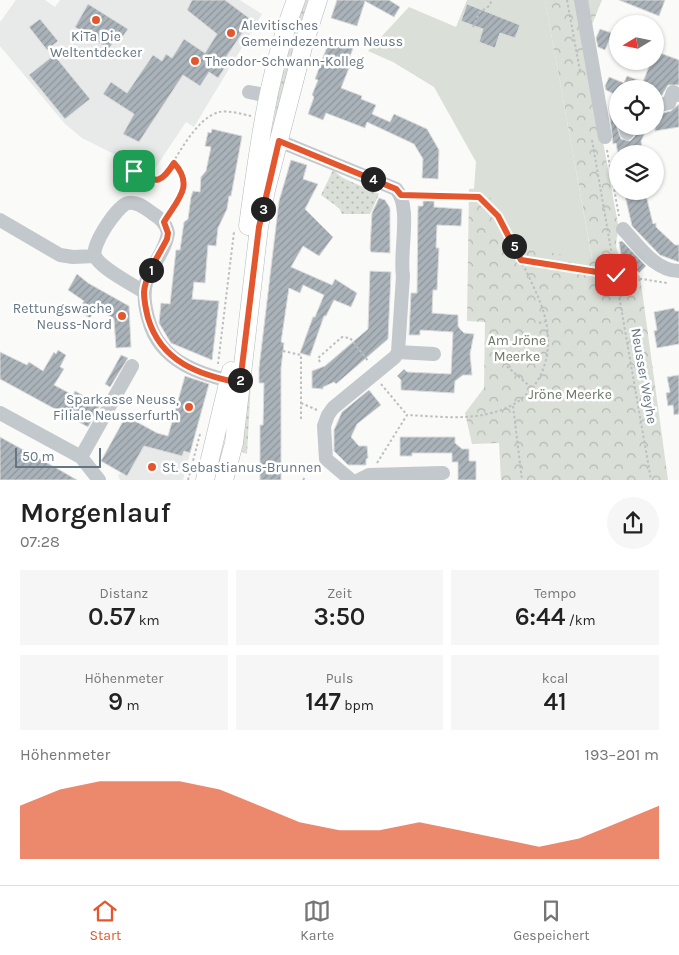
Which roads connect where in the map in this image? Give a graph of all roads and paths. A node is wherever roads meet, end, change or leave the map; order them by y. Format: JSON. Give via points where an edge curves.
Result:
{"nodes":[{"id":1,"x":296,"y":0,"type":"edge"},
{"id":2,"x":318,"y":0,"type":"edge"},
{"id":3,"x":492,"y":0,"type":"edge"},
{"id":4,"x":581,"y":0,"type":"edge"},
{"id":5,"x":473,"y":27,"type":"dead end"},
{"id":6,"x":270,"y":90,"type":"junction"},
{"id":7,"x":249,"y":92,"type":"dead end"},
{"id":8,"x":679,"y":95,"type":"edge"},
{"id":9,"x":664,"y":104,"type":"edge"},
{"id":10,"x":249,"y":124,"type":"dead end"},
{"id":11,"x":605,"y":137,"type":"joint"},
{"id":12,"x":279,"y":141,"type":"junction"},
{"id":13,"x":174,"y":163,"type":"junction"},
{"id":14,"x":134,"y":171,"type":"dead end"},
{"id":15,"x":401,"y":195,"type":"junction"},
{"id":16,"x":0,"y":220,"type":"edge"},
{"id":17,"x":164,"y":222,"type":"junction"},
{"id":18,"x":623,"y":229,"type":"joint"},
{"id":19,"x":234,"y":230,"type":"dead end"},
{"id":20,"x":612,"y":253,"type":"dead end"},
{"id":21,"x":95,"y":256,"type":"junction"},
{"id":22,"x":521,"y":260,"type":"junction"},
{"id":23,"x":679,"y":272,"type":"edge"},
{"id":24,"x":616,"y":275,"type":"junction"},
{"id":25,"x":641,"y":279,"type":"junction"},
{"id":26,"x":670,"y":283,"type":"dead end"},
{"id":27,"x":144,"y":292,"type":"junction"},
{"id":28,"x":620,"y":297,"type":"junction"},
{"id":29,"x":546,"y":321,"type":"junction"},
{"id":30,"x":539,"y":322,"type":"dead end"},
{"id":31,"x":283,"y":351,"type":"dead end"},
{"id":32,"x":398,"y":352,"type":"junction"},
{"id":33,"x":434,"y":354,"type":"dead end"},
{"id":34,"x":320,"y":362,"type":"dead end"},
{"id":35,"x":503,"y":363,"type":"dead end"},
{"id":36,"x":132,"y":366,"type":"dead end"},
{"id":37,"x":375,"y":373,"type":"junction"},
{"id":38,"x":228,"y":380,"type":"junction"},
{"id":39,"x":533,"y":389,"type":"junction"},
{"id":40,"x":301,"y":403,"type":"junction"},
{"id":41,"x":513,"y":406,"type":"junction"},
{"id":42,"x":0,"y":412,"type":"edge"},
{"id":43,"x":328,"y":415,"type":"junction"},
{"id":44,"x":407,"y":415,"type":"junction"},
{"id":45,"x":301,"y":419,"type":"dead end"},
{"id":46,"x":200,"y":433,"type":"dead end"},
{"id":47,"x":81,"y":457,"type":"junction"},
{"id":48,"x":443,"y":474,"type":"dead end"},
{"id":49,"x":306,"y":476,"type":"dead end"},
{"id":50,"x":364,"y":478,"type":"edge"},
{"id":51,"x":98,"y":480,"type":"edge"},
{"id":52,"x":188,"y":480,"type":"edge"},
{"id":53,"x":205,"y":480,"type":"edge"},
{"id":54,"x":224,"y":480,"type":"edge"},
{"id":55,"x":302,"y":480,"type":"edge"},
{"id":56,"x":351,"y":480,"type":"edge"},
{"id":57,"x":522,"y":480,"type":"edge"},
{"id":58,"x":652,"y":480,"type":"edge"}],
"edges":[{"from":1,"to":6,"type":"main road"},
{"from":2,"to":12,"type":"main road"},
{"from":3,"to":5,"type":"path","via":[[490,6],[479,13]]},
{"from":4,"to":11,"type":"street"},
{"from":6,"to":7,"type":"street"},
{"from":6,"to":12,"type":"main road","via":[[270,130],[272,137]]},
{"from":6,"to":38,"type":"main road","via":[[254,181]]},
{"from":8,"to":9,"type":"street","via":[[673,92],[669,103]]},
{"from":10,"to":13,"type":"path","via":[[251,116],[221,112],[209,116],[195,130]]},
{"from":11,"to":18,"type":"path"},
{"from":12,"to":15,"type":"street","via":[[396,189]]},
{"from":12,"to":38,"type":"main road"},
{"from":13,"to":14,"type":"path","via":[[160,181]]},
{"from":13,"to":17,"type":"path","via":[[183,173],[185,188]]},
{"from":15,"to":22,"type":"path","via":[[483,198],[505,226]]},
{"from":15,"to":32,"type":"street","via":[[404,205],[403,276]]},
{"from":16,"to":21,"type":"street","via":[[60,255]]},
{"from":17,"to":21,"type":"street","via":[[136,202],[123,205],[96,244]]},
{"from":17,"to":27,"type":"street","via":[[167,239]]},
{"from":18,"to":23,"type":"street","via":[[659,266],[670,272]]},
{"from":19,"to":38,"type":"path"},
{"from":20,"to":25,"type":"path"},
{"from":21,"to":27,"type":"street","via":[[100,264]]},
{"from":22,"to":24,"type":"path"},
{"from":22,"to":29,"type":"path"},
{"from":24,"to":25,"type":"path"},
{"from":24,"to":28,"type":"path","name":"Neusser Weyhe"},
{"from":25,"to":26,"type":"path"},
{"from":25,"to":28,"type":"path","via":[[628,286]]},
{"from":27,"to":38,"type":"street","via":[[152,330],[160,345],[186,367]]},
{"from":28,"to":58,"type":"path","name":"Neusser Weyhe"},
{"from":29,"to":30,"type":"path"},
{"from":29,"to":39,"type":"path","via":[[544,365]]},
{"from":31,"to":40,"type":"path","via":[[301,355]]},
{"from":32,"to":33,"type":"street"},
{"from":32,"to":37,"type":"street"},
{"from":34,"to":37,"type":"path","via":[[318,358],[342,337],[350,338]]},
{"from":35,"to":39,"type":"path"},
{"from":36,"to":47,"type":"street"},
{"from":37,"to":43,"type":"street"},
{"from":37,"to":44,"type":"path"},
{"from":38,"to":53,"type":"main road"},
{"from":38,"to":54,"type":"main road","via":[[234,443]]},
{"from":39,"to":41,"type":"path"},
{"from":40,"to":43,"type":"path"},
{"from":40,"to":45,"type":"path"},
{"from":41,"to":44,"type":"path","via":[[476,416]]},
{"from":41,"to":57,"type":"path"},
{"from":42,"to":47,"type":"street"},
{"from":43,"to":56,"type":"street","via":[[324,426],[326,460]]},
{"from":44,"to":50,"type":"path"},
{"from":46,"to":52,"type":"path"},
{"from":47,"to":51,"type":"street"},
{"from":48,"to":50,"type":"street"},
{"from":49,"to":55,"type":"path"}]}
